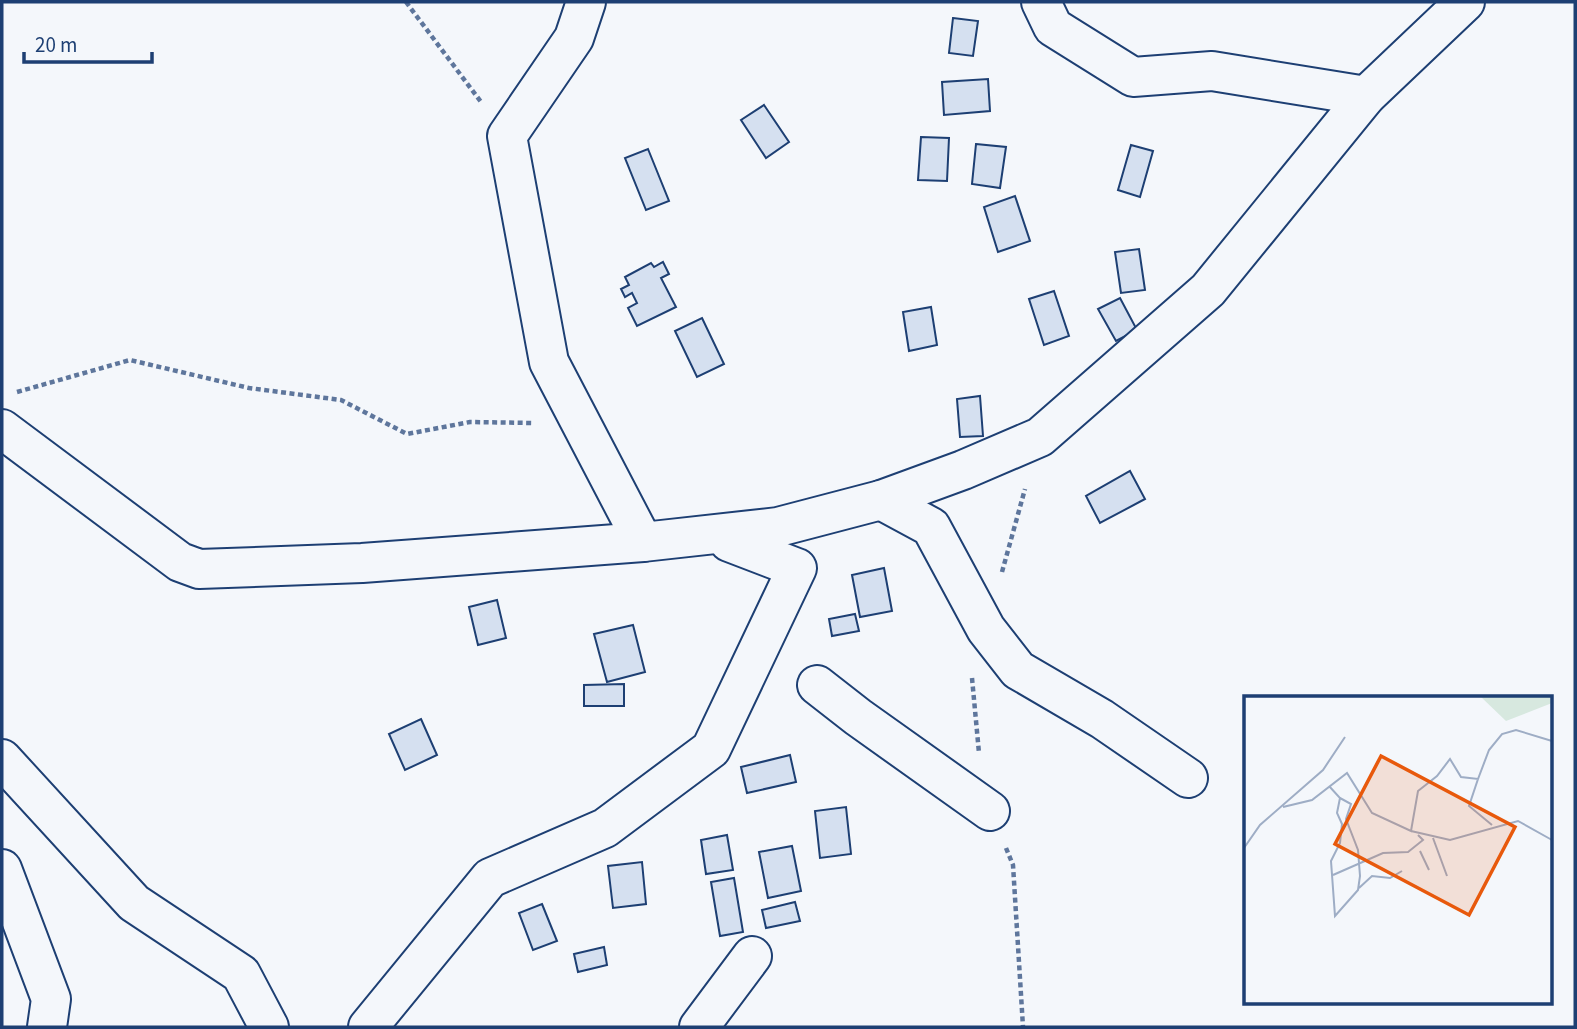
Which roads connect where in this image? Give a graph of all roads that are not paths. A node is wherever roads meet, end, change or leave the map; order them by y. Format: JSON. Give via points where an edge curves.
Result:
{"nodes":[{"id":1,"x":586,"y":2,"type":"edge"},
{"id":2,"x":1041,"y":2,"type":"edge"},
{"id":3,"x":1465,"y":2,"type":"edge"},
{"id":4,"x":1366,"y":96,"type":"junction"},
{"id":5,"x":2,"y":429,"type":"edge"},
{"id":6,"x":881,"y":500,"type":"junction"},
{"id":7,"x":643,"y":542,"type":"junction"},
{"id":8,"x":729,"y":542,"type":"dead end"},
{"id":9,"x":817,"y":685,"type":"dead end"},
{"id":10,"x":2,"y":759,"type":"edge"},
{"id":11,"x":1188,"y":778,"type":"dead end"},
{"id":12,"x":990,"y":811,"type":"road end"},
{"id":13,"x":2,"y":869,"type":"edge"},
{"id":14,"x":752,"y":956,"type":"dead end"},
{"id":15,"x":47,"y":1027,"type":"edge"},
{"id":16,"x":270,"y":1027,"type":"edge"},
{"id":17,"x":368,"y":1027,"type":"edge"},
{"id":18,"x":699,"y":1027,"type":"edge"}],
"edges":[{"from":1,"to":7,"type":"street","via":[[574,38],[507,136],[549,362]]},
{"from":2,"to":4,"type":"street","via":[[1053,27],[1133,76],[1212,71]]},
{"from":3,"to":4,"type":"street"},
{"from":4,"to":6,"type":"street","via":[[1208,290],[1040,437]]},
{"from":5,"to":7,"type":"street","via":[[180,562],[199,569]]},
{"from":6,"to":7,"type":"street","via":[[778,527]]},
{"from":6,"to":11,"type":"street","via":[[931,527],[986,629],[1018,670],[1102,719]]},
{"from":8,"to":17,"type":"street","via":[[797,568],[710,749],[605,828],[491,878]]},
{"from":9,"to":12,"type":"street"},
{"from":10,"to":16,"type":"street","via":[[134,903],[241,974]]},
{"from":13,"to":15,"type":"street","via":[[51,999]]},
{"from":14,"to":18,"type":"street"}]}
